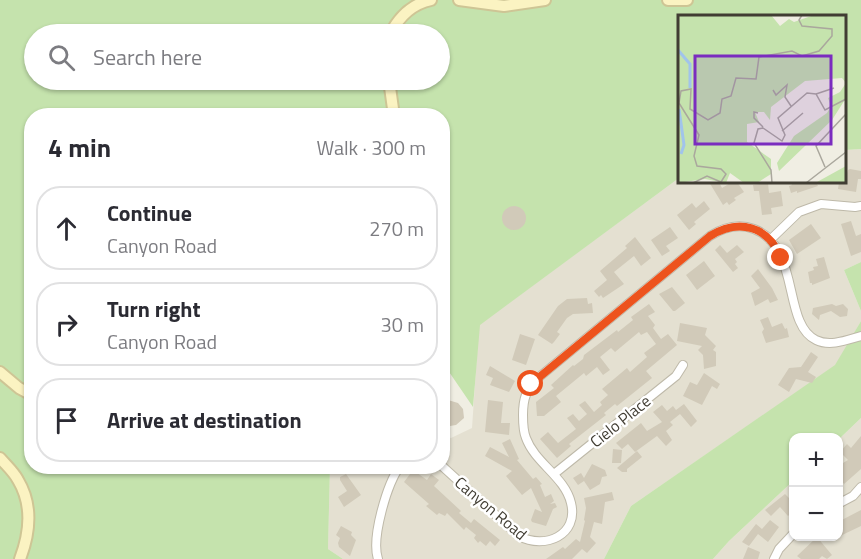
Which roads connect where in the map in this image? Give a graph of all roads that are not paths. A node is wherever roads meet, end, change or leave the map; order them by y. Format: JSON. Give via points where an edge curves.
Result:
{"nodes":[{"id":1,"x":430,"y":0,"type":"edge"},
{"id":2,"x":459,"y":0,"type":"edge"},
{"id":3,"x":545,"y":0,"type":"edge"},
{"id":4,"x":668,"y":0,"type":"edge"},
{"id":5,"x":687,"y":0,"type":"edge"},
{"id":6,"x":395,"y":24,"type":"edge"},
{"id":7,"x":390,"y":90,"type":"edge"},
{"id":8,"x":393,"y":108,"type":"edge"},
{"id":9,"x":861,"y":206,"type":"edge"},
{"id":10,"x":770,"y":240,"type":"junction"},
{"id":11,"x":861,"y":336,"type":"edge"},
{"id":12,"x":683,"y":365,"type":"dead end"},
{"id":13,"x":0,"y":372,"type":"edge"},
{"id":14,"x":24,"y":391,"type":"edge"},
{"id":15,"x":0,"y":458,"type":"edge"},
{"id":16,"x":450,"y":473,"type":"edge"},
{"id":17,"x":396,"y":474,"type":"edge"},
{"id":18,"x":554,"y":474,"type":"junction"},
{"id":19,"x":861,"y":487,"type":"edge"},
{"id":20,"x":843,"y":501,"type":"edge"},
{"id":21,"x":789,"y":538,"type":"edge"},
{"id":22,"x":20,"y":559,"type":"edge"},
{"id":23,"x":378,"y":559,"type":"edge"},
{"id":24,"x":774,"y":559,"type":"edge"}],
"edges":[{"from":1,"to":6,"type":"street","via":[[409,9]]},
{"from":2,"to":3,"type":"street","via":[[504,6]]},
{"from":4,"to":5,"type":"street"},
{"from":7,"to":8,"type":"street"},
{"from":9,"to":10,"type":"street","via":[[821,204],[799,212]]},
{"from":10,"to":11,"type":"street","via":[[781,258],[805,331],[827,343]]},
{"from":10,"to":18,"type":"street","name":"Canyon Road","via":[[748,227],[735,226],[710,236],[531,384],[523,401],[526,438]]},
{"from":12,"to":18,"type":"street","name":"Cielo Place","via":[[676,376]]},
{"from":13,"to":14,"type":"street"},
{"from":15,"to":22,"type":"street","via":[[18,480],[27,500],[29,523]]},
{"from":16,"to":18,"type":"street","name":"Canyon Road","via":[[519,536],[540,543],[561,535],[572,515],[567,494]]},
{"from":17,"to":23,"type":"street","via":[[375,536]]},
{"from":19,"to":20,"type":"street"},
{"from":21,"to":24,"type":"street"}]}
